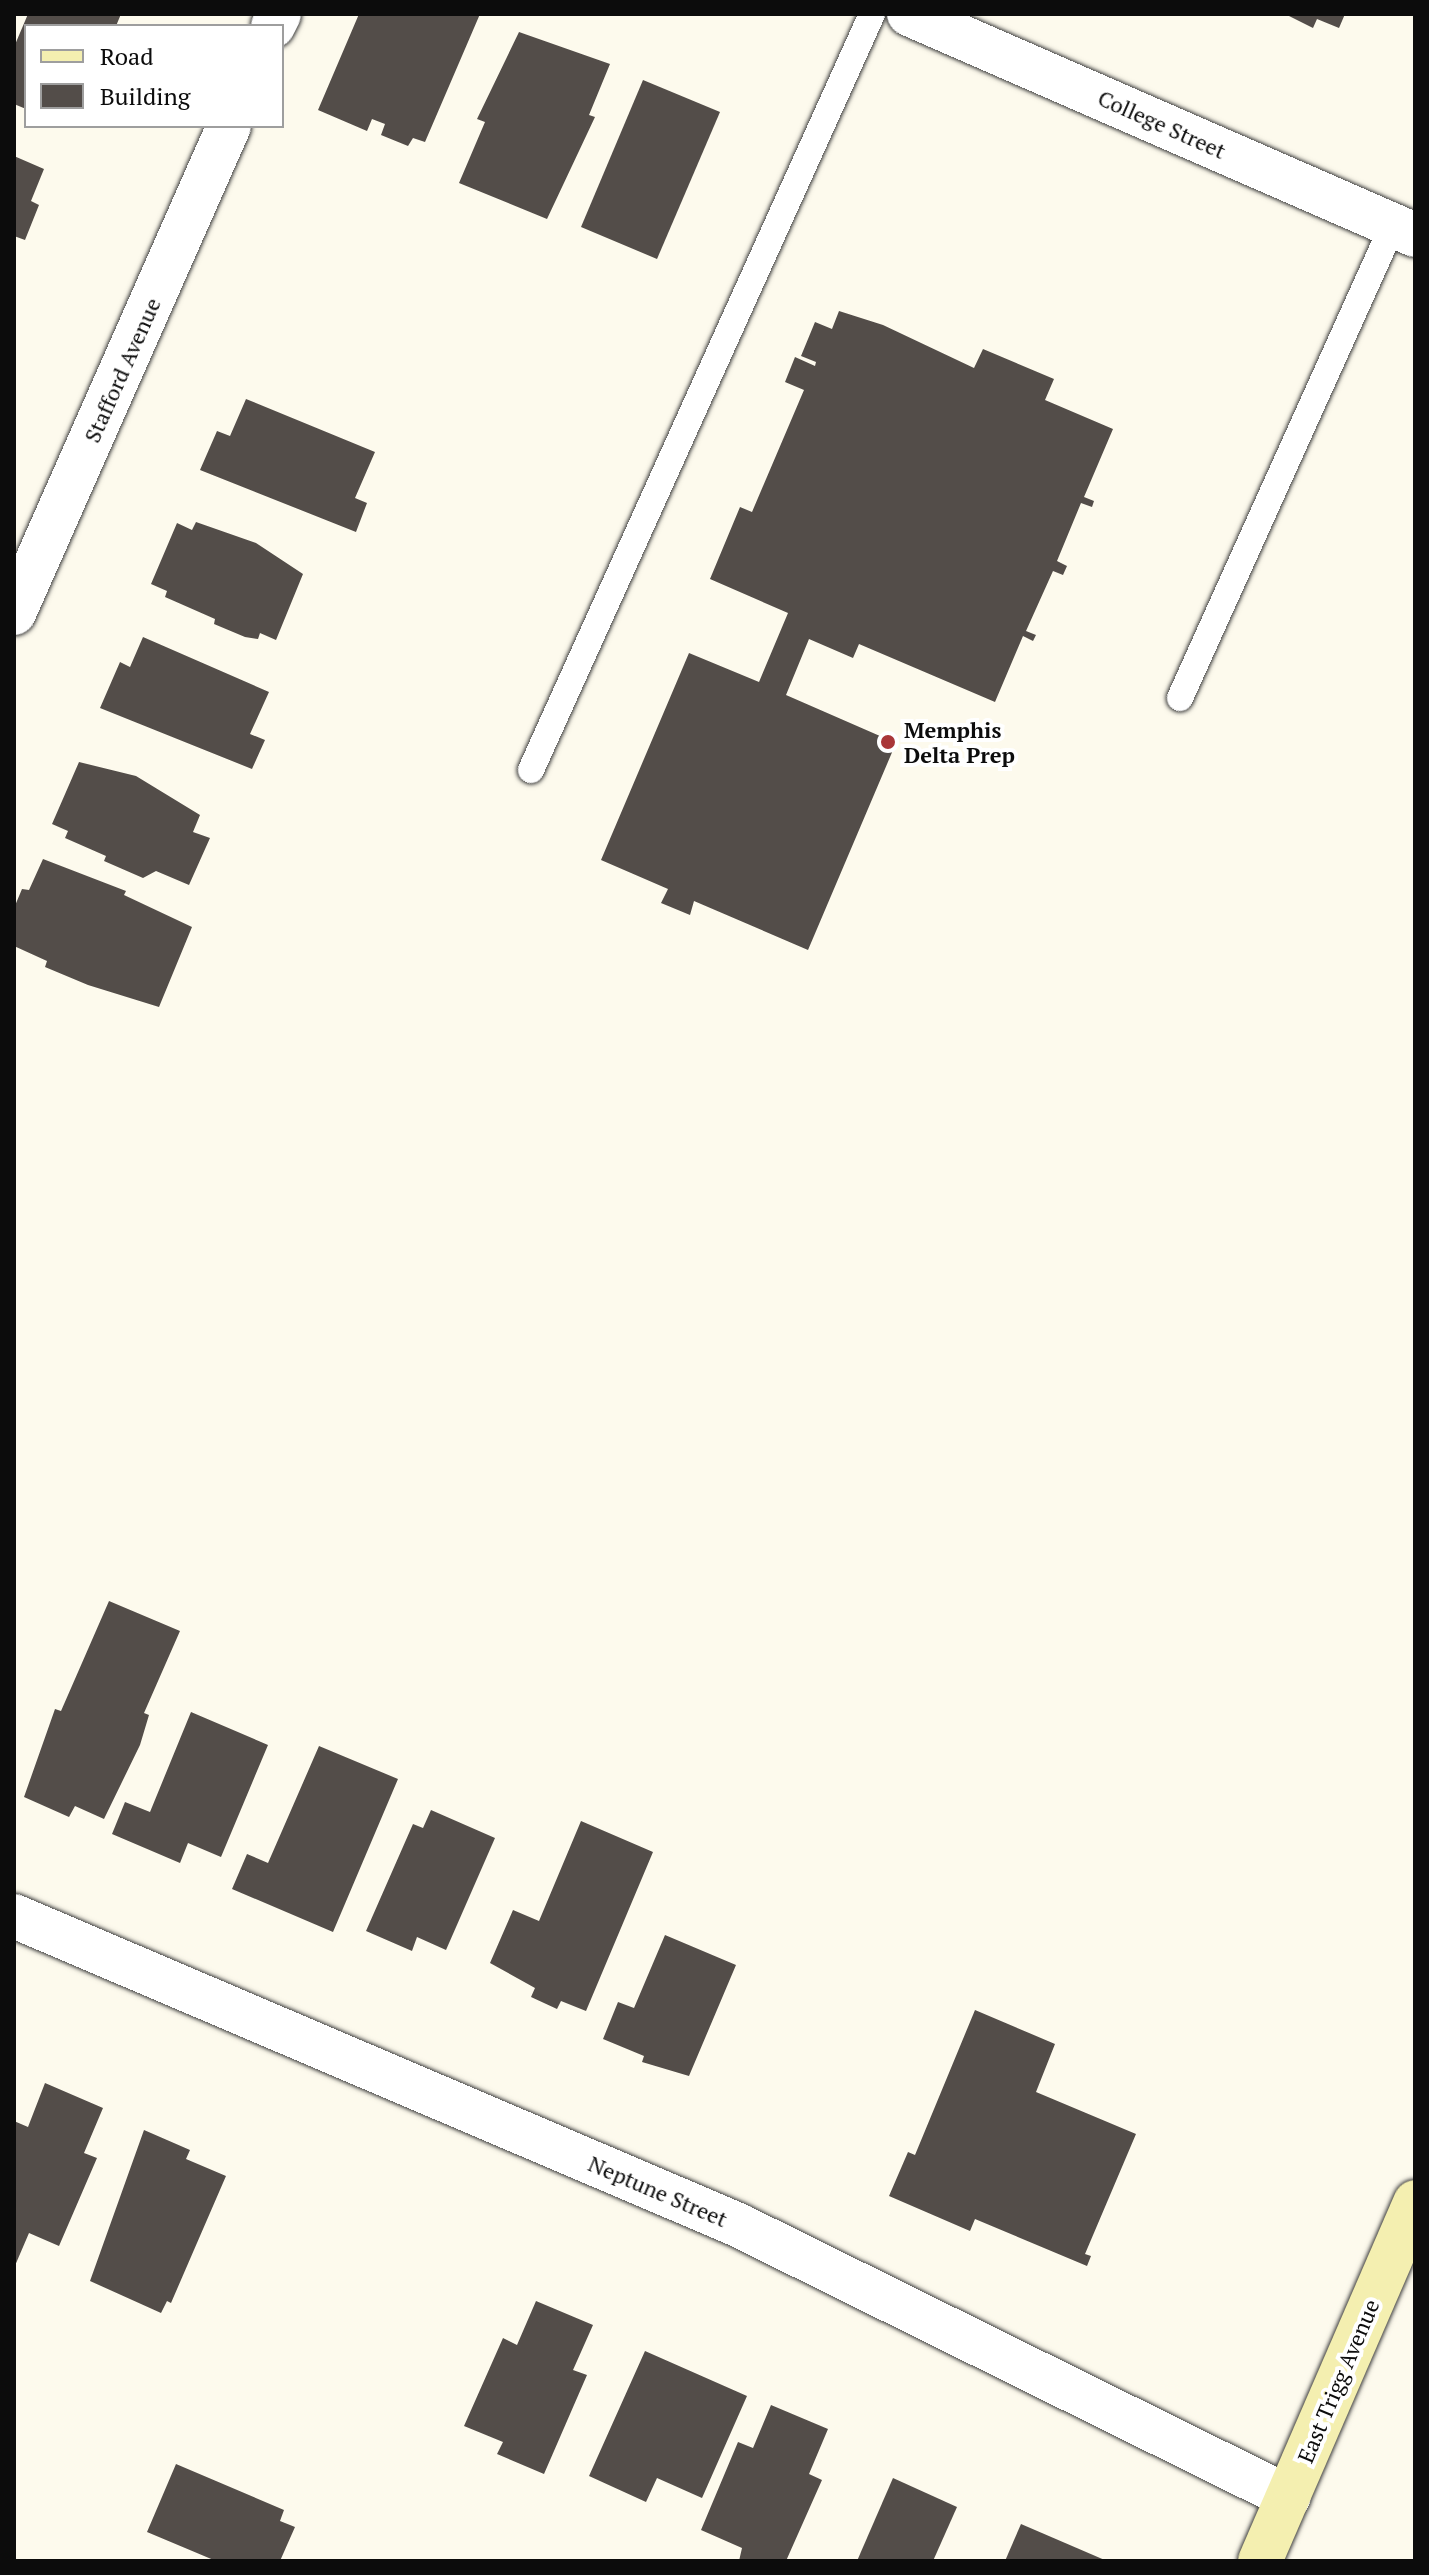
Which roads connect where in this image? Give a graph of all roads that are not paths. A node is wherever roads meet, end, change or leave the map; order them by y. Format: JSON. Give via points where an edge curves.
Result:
{"nodes":[{"id":1,"x":872,"y":14,"type":"edge"},
{"id":2,"x":916,"y":15,"type":"edge"},
{"id":3,"x":228,"y":128,"type":"edge"},
{"id":4,"x":1404,"y":230,"type":"edge"},
{"id":5,"x":14,"y":613,"type":"edge"},
{"id":6,"x":1180,"y":698,"type":"dead end"},
{"id":7,"x":531,"y":770,"type":"dead end"},
{"id":8,"x":14,"y":1916,"type":"edge"},
{"id":9,"x":1415,"y":2202,"type":"edge"},
{"id":10,"x":1288,"y":2497,"type":"junction"},
{"id":11,"x":1260,"y":2561,"type":"edge"}],
"edges":[{"from":1,"to":7,"type":"lane"},
{"from":2,"to":4,"type":"street","name":"College Street"},
{"from":3,"to":5,"type":"street","name":"Stafford Avenue"},
{"from":4,"to":6,"type":"lane"},
{"from":8,"to":10,"type":"street","name":"Neptune Street","via":[[738,2225]]},
{"from":9,"to":10,"type":"street","name":"East Trigg Avenue"},
{"from":10,"to":11,"type":"street","name":"East Trigg Avenue"}]}
